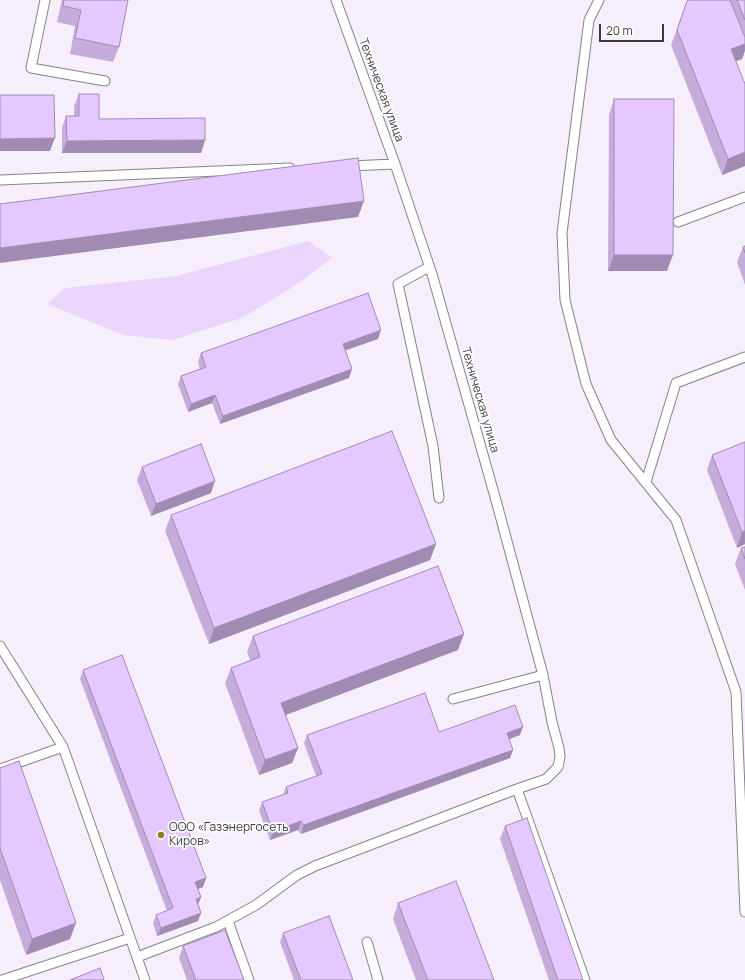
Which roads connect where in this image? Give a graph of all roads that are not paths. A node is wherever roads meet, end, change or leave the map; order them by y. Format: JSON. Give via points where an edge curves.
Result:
{"nodes":[{"id":1,"x":45,"y":0,"type":"edge"},
{"id":2,"x":336,"y":0,"type":"edge"},
{"id":3,"x":599,"y":0,"type":"edge"},
{"id":4,"x":104,"y":81,"type":"dead end"},
{"id":5,"x":395,"y":164,"type":"junction"},
{"id":6,"x":340,"y":166,"type":"edge"},
{"id":7,"x":300,"y":168,"type":"edge"},
{"id":8,"x":0,"y":180,"type":"edge"},
{"id":9,"x":745,"y":197,"type":"edge"},
{"id":10,"x":678,"y":222,"type":"dead end"},
{"id":11,"x":429,"y":268,"type":"junction"},
{"id":12,"x":745,"y":357,"type":"edge"},
{"id":13,"x":646,"y":482,"type":"junction"},
{"id":14,"x":439,"y":498,"type":"dead end"},
{"id":15,"x":0,"y":646,"type":"edge"},
{"id":16,"x":543,"y":675,"type":"junction"},
{"id":17,"x":453,"y":699,"type":"dead end"},
{"id":18,"x":63,"y":748,"type":"junction"},
{"id":19,"x":0,"y":769,"type":"edge"},
{"id":20,"x":517,"y":789,"type":"junction"},
{"id":21,"x":745,"y":912,"type":"edge"},
{"id":22,"x":228,"y":921,"type":"junction"},
{"id":23,"x":130,"y":938,"type":"junction"},
{"id":24,"x":367,"y":942,"type":"dead end"},
{"id":25,"x":137,"y":957,"type":"junction"},
{"id":26,"x":2,"y":980,"type":"edge"},
{"id":27,"x":145,"y":980,"type":"edge"},
{"id":28,"x":249,"y":980,"type":"edge"},
{"id":29,"x":378,"y":980,"type":"edge"},
{"id":30,"x":585,"y":980,"type":"edge"}],
"edges":[{"from":1,"to":4,"type":"lane","via":[[31,68]]},
{"from":2,"to":5,"type":"lane","name":"Техническая улица"},
{"from":3,"to":13,"type":"lane","via":[[589,20],[562,233],[566,300],[589,391],[611,440]]},
{"from":5,"to":6,"type":"lane"},
{"from":5,"to":11,"type":"lane","name":"Техническая улица"},
{"from":7,"to":8,"type":"lane"},
{"from":9,"to":10,"type":"lane"},
{"from":11,"to":14,"type":"lane","via":[[398,284],[433,446]]},
{"from":11,"to":16,"type":"lane","name":"Техническая улица"},
{"from":12,"to":13,"type":"lane","via":[[676,383]]},
{"from":13,"to":21,"type":"lane","via":[[676,520],[736,692]]},
{"from":15,"to":18,"type":"lane"},
{"from":16,"to":17,"type":"lane"},
{"from":16,"to":20,"type":"lane","name":"Техническая улица","via":[[559,748],[558,767],[546,779]]},
{"from":18,"to":19,"type":"lane"},
{"from":18,"to":23,"type":"lane"},
{"from":20,"to":22,"type":"lane","name":"Техническая улица","via":[[316,866],[297,875],[256,905]]},
{"from":20,"to":30,"type":"lane"},
{"from":22,"to":25,"type":"lane","name":"Техническая улица","via":[[216,928]]},
{"from":22,"to":28,"type":"lane"},
{"from":23,"to":25,"type":"lane"},
{"from":23,"to":26,"type":"lane"},
{"from":24,"to":29,"type":"lane"},
{"from":25,"to":27,"type":"lane"}]}
